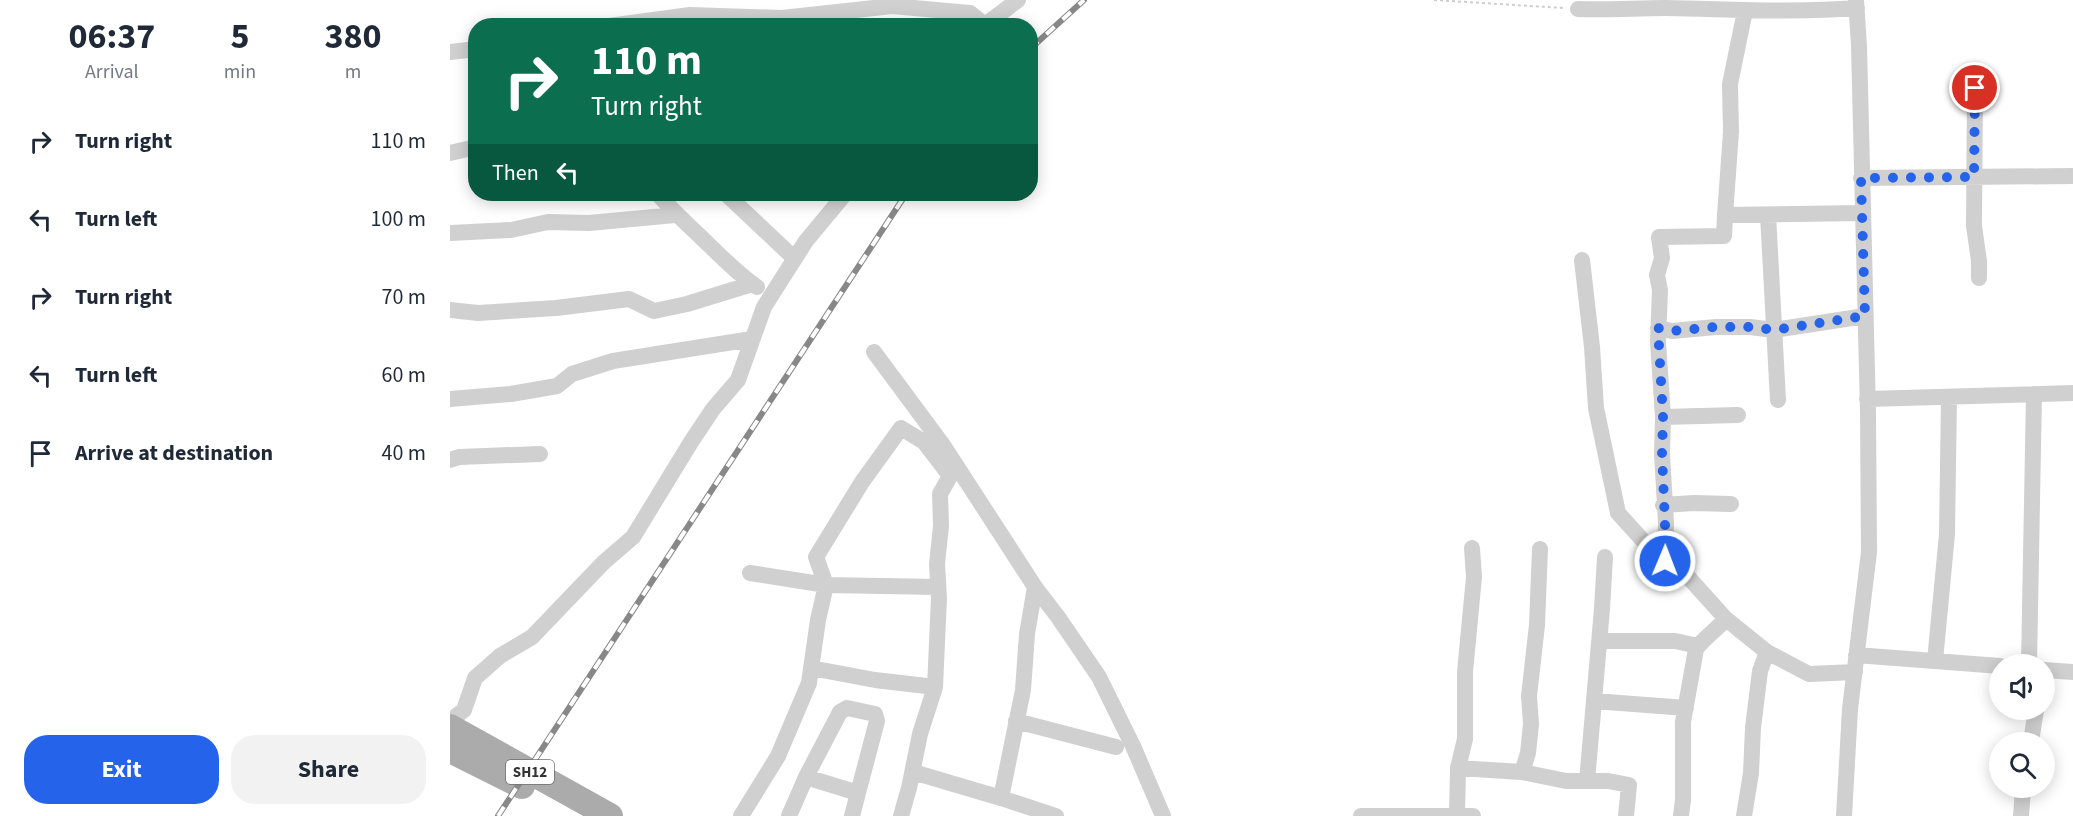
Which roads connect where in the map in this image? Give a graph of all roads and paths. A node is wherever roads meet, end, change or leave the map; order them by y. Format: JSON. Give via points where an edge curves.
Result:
{"nodes":[{"id":1,"x":1018,"y":0,"type":"edge"},
{"id":2,"x":1434,"y":0,"type":"edge"},
{"id":3,"x":1856,"y":4,"type":"edge"},
{"id":4,"x":1578,"y":9,"type":"joint"},
{"id":5,"x":1745,"y":11,"type":"junction"},
{"id":6,"x":668,"y":18,"type":"edge"},
{"id":7,"x":722,"y":18,"type":"edge"},
{"id":8,"x":798,"y":18,"type":"edge"},
{"id":9,"x":977,"y":18,"type":"edge"},
{"id":10,"x":995,"y":18,"type":"edge"},
{"id":11,"x":468,"y":50,"type":"edge"},
{"id":12,"x":450,"y":52,"type":"edge"},
{"id":13,"x":1975,"y":88,"type":"dead end"},
{"id":14,"x":468,"y":149,"type":"edge"},
{"id":15,"x":450,"y":153,"type":"edge"},
{"id":16,"x":2073,"y":176,"type":"edge"},
{"id":17,"x":1974,"y":177,"type":"junction"},
{"id":18,"x":1861,"y":178,"type":"junction"},
{"id":19,"x":664,"y":201,"type":"edge"},
{"id":20,"x":733,"y":201,"type":"edge"},
{"id":21,"x":828,"y":201,"type":"edge"},
{"id":22,"x":1862,"y":213,"type":"junction"},
{"id":23,"x":675,"y":215,"type":"junction"},
{"id":24,"x":1725,"y":215,"type":"junction"},
{"id":25,"x":1768,"y":215,"type":"junction"},
{"id":26,"x":450,"y":233,"type":"edge"},
{"id":27,"x":794,"y":258,"type":"junction"},
{"id":28,"x":1582,"y":260,"type":"dead end"},
{"id":29,"x":1978,"y":278,"type":"dead end"},
{"id":30,"x":752,"y":284,"type":"junction"},
{"id":31,"x":771,"y":296,"type":"junction"},
{"id":32,"x":450,"y":310,"type":"edge"},
{"id":33,"x":1865,"y":316,"type":"junction"},
{"id":34,"x":1658,"y":328,"type":"junction"},
{"id":35,"x":1774,"y":330,"type":"junction"},
{"id":36,"x":752,"y":339,"type":"junction"},
{"id":37,"x":874,"y":352,"type":"dead end"},
{"id":38,"x":2073,"y":393,"type":"edge"},
{"id":39,"x":2034,"y":394,"type":"junction"},
{"id":40,"x":1949,"y":397,"type":"junction"},
{"id":41,"x":450,"y":399,"type":"edge"},
{"id":42,"x":1867,"y":399,"type":"junction"},
{"id":43,"x":1778,"y":400,"type":"dead end"},
{"id":44,"x":1738,"y":416,"type":"dead end"},
{"id":45,"x":1663,"y":417,"type":"junction"},
{"id":46,"x":540,"y":454,"type":"dead end"},
{"id":47,"x":450,"y":460,"type":"edge"},
{"id":48,"x":953,"y":471,"type":"junction"},
{"id":49,"x":1731,"y":504,"type":"dead end"},
{"id":50,"x":1663,"y":505,"type":"junction"},
{"id":51,"x":1472,"y":548,"type":"dead end"},
{"id":52,"x":1540,"y":549,"type":"dead end"},
{"id":53,"x":1605,"y":557,"type":"dead end"},
{"id":54,"x":1665,"y":561,"type":"junction"},
{"id":55,"x":750,"y":573,"type":"dead end"},
{"id":56,"x":826,"y":585,"type":"junction"},
{"id":57,"x":938,"y":587,"type":"junction"},
{"id":58,"x":1035,"y":587,"type":"junction"},
{"id":59,"x":1726,"y":619,"type":"junction"},
{"id":60,"x":1600,"y":641,"type":"junction"},
{"id":61,"x":1698,"y":646,"type":"junction"},
{"id":62,"x":1767,"y":652,"type":"junction"},
{"id":63,"x":2029,"y":654,"type":"edge"},
{"id":64,"x":1935,"y":661,"type":"junction"},
{"id":65,"x":1856,"y":663,"type":"junction"},
{"id":66,"x":1989,"y":665,"type":"edge"},
{"id":67,"x":811,"y":668,"type":"junction"},
{"id":68,"x":2055,"y":670,"type":"edge"},
{"id":69,"x":2073,"y":672,"type":"edge"},
{"id":70,"x":935,"y":687,"type":"junction"},
{"id":71,"x":1594,"y":701,"type":"junction"},
{"id":72,"x":1686,"y":708,"type":"junction"},
{"id":73,"x":450,"y":721,"type":"edge"},
{"id":74,"x":1016,"y":721,"type":"junction"},
{"id":75,"x":450,"y":727,"type":"edge"},
{"id":76,"x":1116,"y":747,"type":"dead end"},
{"id":77,"x":450,"y":750,"type":"edge"},
{"id":78,"x":1458,"y":768,"type":"junction"},
{"id":79,"x":913,"y":772,"type":"junction"},
{"id":80,"x":1522,"y":772,"type":"junction"},
{"id":81,"x":806,"y":777,"type":"junction"},
{"id":82,"x":1587,"y":781,"type":"junction"},
{"id":83,"x":858,"y":793,"type":"junction"},
{"id":84,"x":1001,"y":798,"type":"junction"},
{"id":85,"x":2022,"y":798,"type":"edge"},
{"id":86,"x":1465,"y":815,"type":"edge"},
{"id":87,"x":582,"y":816,"type":"edge"},
{"id":88,"x":610,"y":816,"type":"edge"},
{"id":89,"x":741,"y":816,"type":"edge"},
{"id":90,"x":789,"y":816,"type":"edge"},
{"id":91,"x":852,"y":816,"type":"edge"},
{"id":92,"x":901,"y":816,"type":"edge"},
{"id":93,"x":1056,"y":816,"type":"edge"},
{"id":94,"x":1163,"y":816,"type":"edge"},
{"id":95,"x":1361,"y":816,"type":"edge"},
{"id":96,"x":1626,"y":816,"type":"edge"},
{"id":97,"x":1681,"y":816,"type":"edge"},
{"id":98,"x":1744,"y":816,"type":"edge"},
{"id":99,"x":1844,"y":816,"type":"edge"},
{"id":100,"x":2021,"y":816,"type":"edge"}],
"edges":[{"from":1,"to":10,"type":"street"},
{"from":2,"to":4,"type":"path"},
{"from":3,"to":5,"type":"street","via":[[1815,11]]},
{"from":3,"to":18,"type":"street"},
{"from":4,"to":5,"type":"street"},
{"from":5,"to":24,"type":"street","via":[[1730,84]]},
{"from":6,"to":7,"type":"street"},
{"from":8,"to":9,"type":"street","via":[[892,6],[970,13]]},
{"from":11,"to":12,"type":"street"},
{"from":13,"to":17,"type":"street"},
{"from":14,"to":15,"type":"street"},
{"from":16,"to":17,"type":"street"},
{"from":17,"to":18,"type":"street"},
{"from":17,"to":29,"type":"street"},
{"from":18,"to":22,"type":"street"},
{"from":19,"to":23,"type":"street"},
{"from":20,"to":27,"type":"street"},
{"from":21,"to":27,"type":"street"},
{"from":22,"to":25,"type":"street"},
{"from":22,"to":33,"type":"street"},
{"from":23,"to":26,"type":"street","via":[[589,223],[548,222],[511,230]]},
{"from":23,"to":30,"type":"street"},
{"from":24,"to":25,"type":"street"},
{"from":24,"to":34,"type":"street","via":[[1724,236],[1659,237],[1662,258],[1657,275]]},
{"from":25,"to":35,"type":"street"},
{"from":27,"to":31,"type":"street"},
{"from":28,"to":54,"type":"street","via":[[1596,408],[1618,513]]},
{"from":30,"to":31,"type":"street"},
{"from":30,"to":32,"type":"street","via":[[654,311],[630,299],[478,313]]},
{"from":31,"to":36,"type":"street"},
{"from":33,"to":35,"type":"street"},
{"from":33,"to":42,"type":"street"},
{"from":34,"to":35,"type":"street"},
{"from":34,"to":45,"type":"street"},
{"from":35,"to":43,"type":"street"},
{"from":36,"to":41,"type":"street","via":[[613,361],[572,374],[557,386]]},
{"from":36,"to":73,"type":"street","via":[[738,380],[713,409],[633,537],[604,561],[532,638],[500,656],[475,678],[464,710]]},
{"from":37,"to":48,"type":"street","via":[[943,445]]},
{"from":38,"to":39,"type":"street"},
{"from":39,"to":40,"type":"street"},
{"from":39,"to":63,"type":"street"},
{"from":40,"to":42,"type":"street"},
{"from":40,"to":64,"type":"street","via":[[1947,534]]},
{"from":42,"to":65,"type":"street","via":[[1869,552]]},
{"from":44,"to":45,"type":"street"},
{"from":45,"to":50,"type":"street"},
{"from":46,"to":47,"type":"street"},
{"from":48,"to":56,"type":"street","via":[[924,442],[901,428],[816,557]]},
{"from":48,"to":57,"type":"street","via":[[940,494]]},
{"from":48,"to":58,"type":"street"},
{"from":49,"to":50,"type":"street"},
{"from":50,"to":54,"type":"street"},
{"from":51,"to":78,"type":"street","via":[[1474,577],[1465,672],[1465,739]]},
{"from":52,"to":80,"type":"street","via":[[1529,696],[1531,724]]},
{"from":53,"to":60,"type":"street"},
{"from":54,"to":59,"type":"street","via":[[1689,578]]},
{"from":55,"to":56,"type":"street"},
{"from":56,"to":57,"type":"street"},
{"from":56,"to":67,"type":"street"},
{"from":57,"to":70,"type":"street"},
{"from":58,"to":74,"type":"street"},
{"from":58,"to":94,"type":"street","via":[[1099,677]]},
{"from":59,"to":61,"type":"street"},
{"from":59,"to":62,"type":"street"},
{"from":60,"to":61,"type":"street","via":[[1675,641]]},
{"from":60,"to":71,"type":"street"},
{"from":61,"to":72,"type":"street"},
{"from":62,"to":65,"type":"street","via":[[1809,674]]},
{"from":62,"to":98,"type":"street","via":[[1760,671],[1752,773]]},
{"from":64,"to":65,"type":"street"},
{"from":64,"to":66,"type":"street"},
{"from":65,"to":99,"type":"street"},
{"from":67,"to":70,"type":"street"},
{"from":67,"to":89,"type":"street","via":[[809,683],[778,756]]},
{"from":68,"to":69,"type":"street"},
{"from":70,"to":79,"type":"street"},
{"from":71,"to":72,"type":"street"},
{"from":71,"to":82,"type":"street"},
{"from":72,"to":97,"type":"street"},
{"from":74,"to":76,"type":"street"},
{"from":74,"to":84,"type":"street"},
{"from":75,"to":88,"type":"main road","number":"SH12"},
{"from":77,"to":87,"type":"main road","number":"SH12"},
{"from":78,"to":80,"type":"street"},
{"from":78,"to":86,"type":"street"},
{"from":79,"to":84,"type":"street"},
{"from":79,"to":92,"type":"street"},
{"from":80,"to":82,"type":"street"},
{"from":81,"to":83,"type":"street"},
{"from":81,"to":83,"type":"street","via":[[840,711],[847,708],[875,714],[877,721]]},
{"from":81,"to":90,"type":"street"},
{"from":82,"to":96,"type":"street","via":[[1629,786]]},
{"from":83,"to":91,"type":"street"},
{"from":84,"to":93,"type":"street"},
{"from":85,"to":100,"type":"street"},
{"from":86,"to":95,"type":"street"}]}
